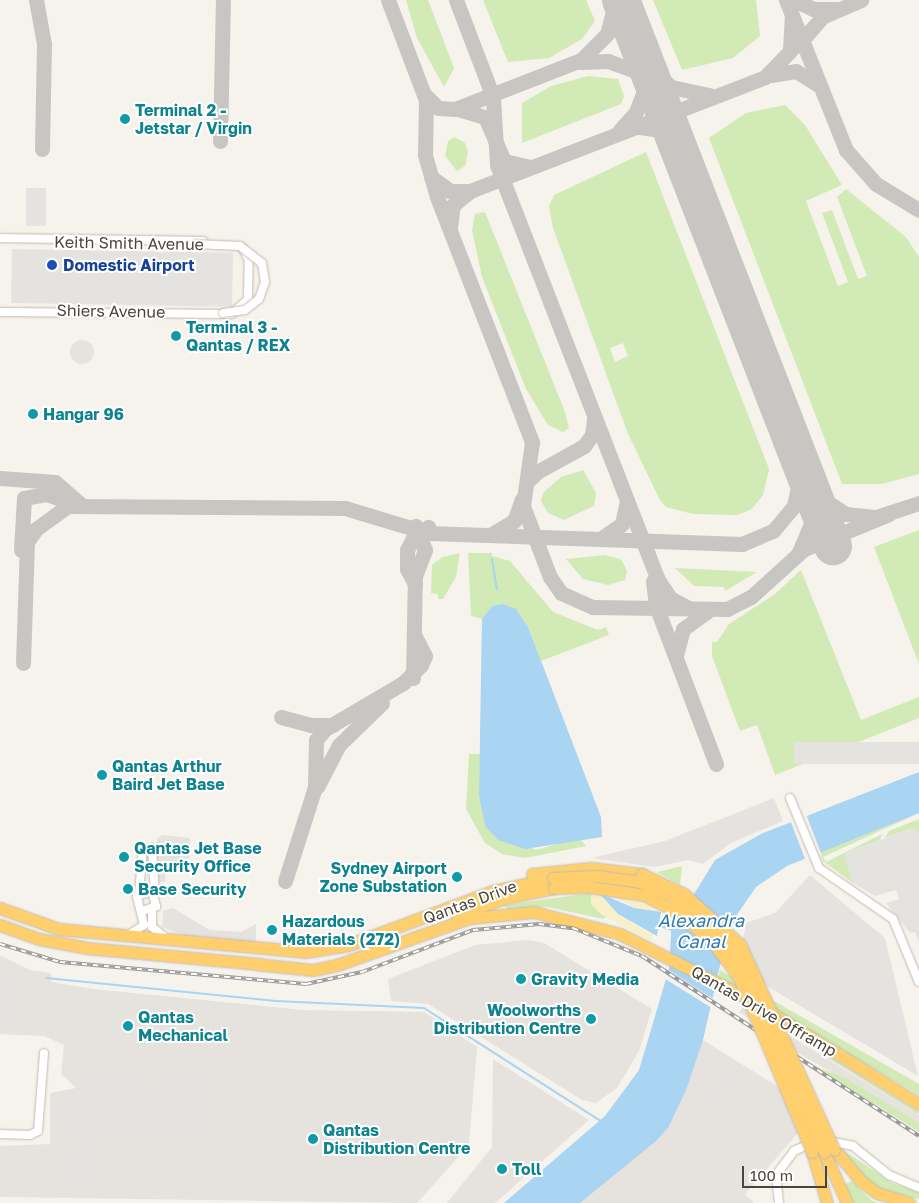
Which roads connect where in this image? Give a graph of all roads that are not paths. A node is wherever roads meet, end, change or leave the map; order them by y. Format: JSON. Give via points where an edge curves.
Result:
{"nodes":[{"id":1,"x":0,"y":239,"type":"edge"},
{"id":2,"x":255,"y":255,"type":"joint"},
{"id":3,"x":0,"y":311,"type":"edge"},
{"id":4,"x":219,"y":316,"type":"joint"},
{"id":5,"x":790,"y":798,"type":"dead end"},
{"id":6,"x":553,"y":879,"type":"junction"},
{"id":7,"x":139,"y":893,"type":"junction"},
{"id":8,"x":155,"y":894,"type":"junction"},
{"id":9,"x":0,"y":908,"type":"edge"},
{"id":10,"x":152,"y":910,"type":"junction"},
{"id":11,"x":143,"y":911,"type":"junction"},
{"id":12,"x":0,"y":925,"type":"edge"},
{"id":13,"x":117,"y":935,"type":"junction"},
{"id":14,"x":182,"y":942,"type":"junction"},
{"id":15,"x":256,"y":964,"type":"junction"},
{"id":16,"x":919,"y":982,"type":"edge"},
{"id":17,"x":44,"y":1053,"type":"dead end"},
{"id":18,"x":919,"y":1104,"type":"edge"},
{"id":19,"x":0,"y":1134,"type":"edge"},
{"id":20,"x":829,"y":1150,"type":"junction"},
{"id":21,"x":812,"y":1152,"type":"junction"},
{"id":22,"x":919,"y":1188,"type":"edge"},
{"id":23,"x":779,"y":1203,"type":"edge"},
{"id":24,"x":822,"y":1203,"type":"edge"},
{"id":25,"x":827,"y":1203,"type":"edge"},
{"id":26,"x":838,"y":1203,"type":"edge"},
{"id":27,"x":847,"y":1203,"type":"edge"},
{"id":28,"x":909,"y":1203,"type":"edge"}],
"edges":[{"from":1,"to":2,"type":"street","name":"Keith Smith Avenue","bridge":true,"via":[[224,244]]},
{"from":1,"to":4,"type":"street","name":"Keith Smith Avenue","via":[[228,242],[247,256],[248,299],[238,311]]},
{"from":2,"to":3,"type":"street","name":"Shiers Avenue","bridge":true,"via":[[265,270],[265,286],[256,302],[240,312]]},
{"from":3,"to":4,"type":"street","name":"Shiers Avenue"},
{"from":5,"to":16,"type":"street","via":[[813,858],[826,876],[892,919]]},
{"from":6,"to":14,"type":"highway","name":"Qantas Drive","via":[[493,891],[348,945],[305,952]]},
{"from":6,"to":15,"type":"highway","name":"Qantas Drive","via":[[345,957],[299,965]]},
{"from":6,"to":20,"type":"highway","bridge":true,"via":[[606,868],[655,878],[684,894],[732,935],[759,979]]},
{"from":6,"to":21,"type":"highway","name":"Qantas Drive","bridge":true,"via":[[644,896],[674,910],[711,940],[738,976]]},
{"from":7,"to":8,"type":"street"},
{"from":7,"to":8,"type":"street","via":[[143,850],[152,851]]},
{"from":7,"to":11,"type":"street","via":[[136,904]]},
{"from":8,"to":10,"type":"street","via":[[157,904]]},
{"from":9,"to":13,"type":"highway","name":"Qantas Drive","via":[[35,924]]},
{"from":10,"to":11,"type":"street"},
{"from":10,"to":14,"type":"street","via":[[155,931]]},
{"from":11,"to":13,"type":"street","via":[[142,928]]},
{"from":12,"to":15,"type":"highway","name":"Qantas Drive","via":[[39,939],[94,949]]},
{"from":13,"to":14,"type":"highway","name":"Qantas Drive"},
{"from":15,"to":18,"type":"highway","name":"Qantas Drive Offramp","via":[[313,970],[337,966],[448,925],[506,912],[534,912],[588,923],[658,951]]},
{"from":17,"to":19,"type":"street","via":[[38,1131],[30,1135]]},
{"from":20,"to":26,"type":"highway"},
{"from":20,"to":27,"type":"highway"},
{"from":20,"to":28,"type":"highway","via":[[866,1185]]},
{"from":21,"to":24,"type":"highway"},
{"from":21,"to":25,"type":"highway"},
{"from":22,"to":23,"type":"street","via":[[889,1175],[853,1146],[816,1142],[794,1151],[776,1175]]}]}
